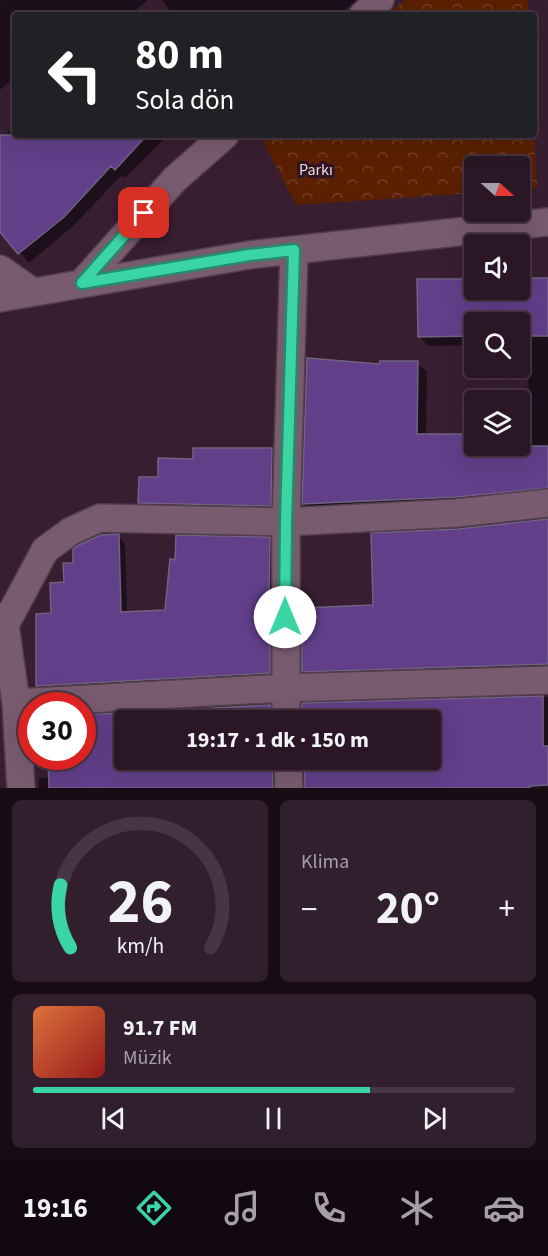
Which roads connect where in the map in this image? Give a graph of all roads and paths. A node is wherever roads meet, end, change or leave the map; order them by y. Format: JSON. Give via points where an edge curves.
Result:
{"nodes":[{"id":1,"x":380,"y":0,"type":"edge"},
{"id":2,"x":366,"y":12,"type":"edge"},
{"id":3,"x":222,"y":138,"type":"edge"},
{"id":4,"x":548,"y":222,"type":"edge"},
{"id":5,"x":294,"y":250,"type":"junction"},
{"id":6,"x":0,"y":269,"type":"edge"},
{"id":7,"x":82,"y":283,"type":"junction"},
{"id":8,"x":33,"y":292,"type":"junction"},
{"id":9,"x":0,"y":298,"type":"edge"},
{"id":10,"x":548,"y":503,"type":"edge"},
{"id":11,"x":286,"y":522,"type":"junction"},
{"id":12,"x":3,"y":621,"type":"edge"},
{"id":13,"x":548,"y":680,"type":"edge"},
{"id":14,"x":9,"y":687,"type":"edge"},
{"id":15,"x":284,"y":688,"type":"junction"},
{"id":16,"x":285,"y":710,"type":"edge"},
{"id":17,"x":288,"y":770,"type":"edge"},
{"id":18,"x":21,"y":788,"type":"edge"},
{"id":19,"x":289,"y":788,"type":"edge"}],
"edges":[{"from":1,"to":2,"type":"street"},
{"from":3,"to":7,"type":"street","via":[[175,179]]},
{"from":4,"to":5,"type":"street"},
{"from":5,"to":7,"type":"street"},
{"from":5,"to":11,"type":"street"},
{"from":6,"to":8,"type":"street"},
{"from":7,"to":8,"type":"street"},
{"from":8,"to":9,"type":"street"},
{"from":10,"to":11,"type":"street","via":[[457,513]]},
{"from":11,"to":12,"type":"street","via":[[100,518],[71,531],[45,550]]},
{"from":11,"to":15,"type":"street"},
{"from":12,"to":14,"type":"street"},
{"from":13,"to":15,"type":"street"},
{"from":14,"to":15,"type":"street"},
{"from":14,"to":18,"type":"street"},
{"from":15,"to":16,"type":"street"},
{"from":17,"to":19,"type":"street"}]}
